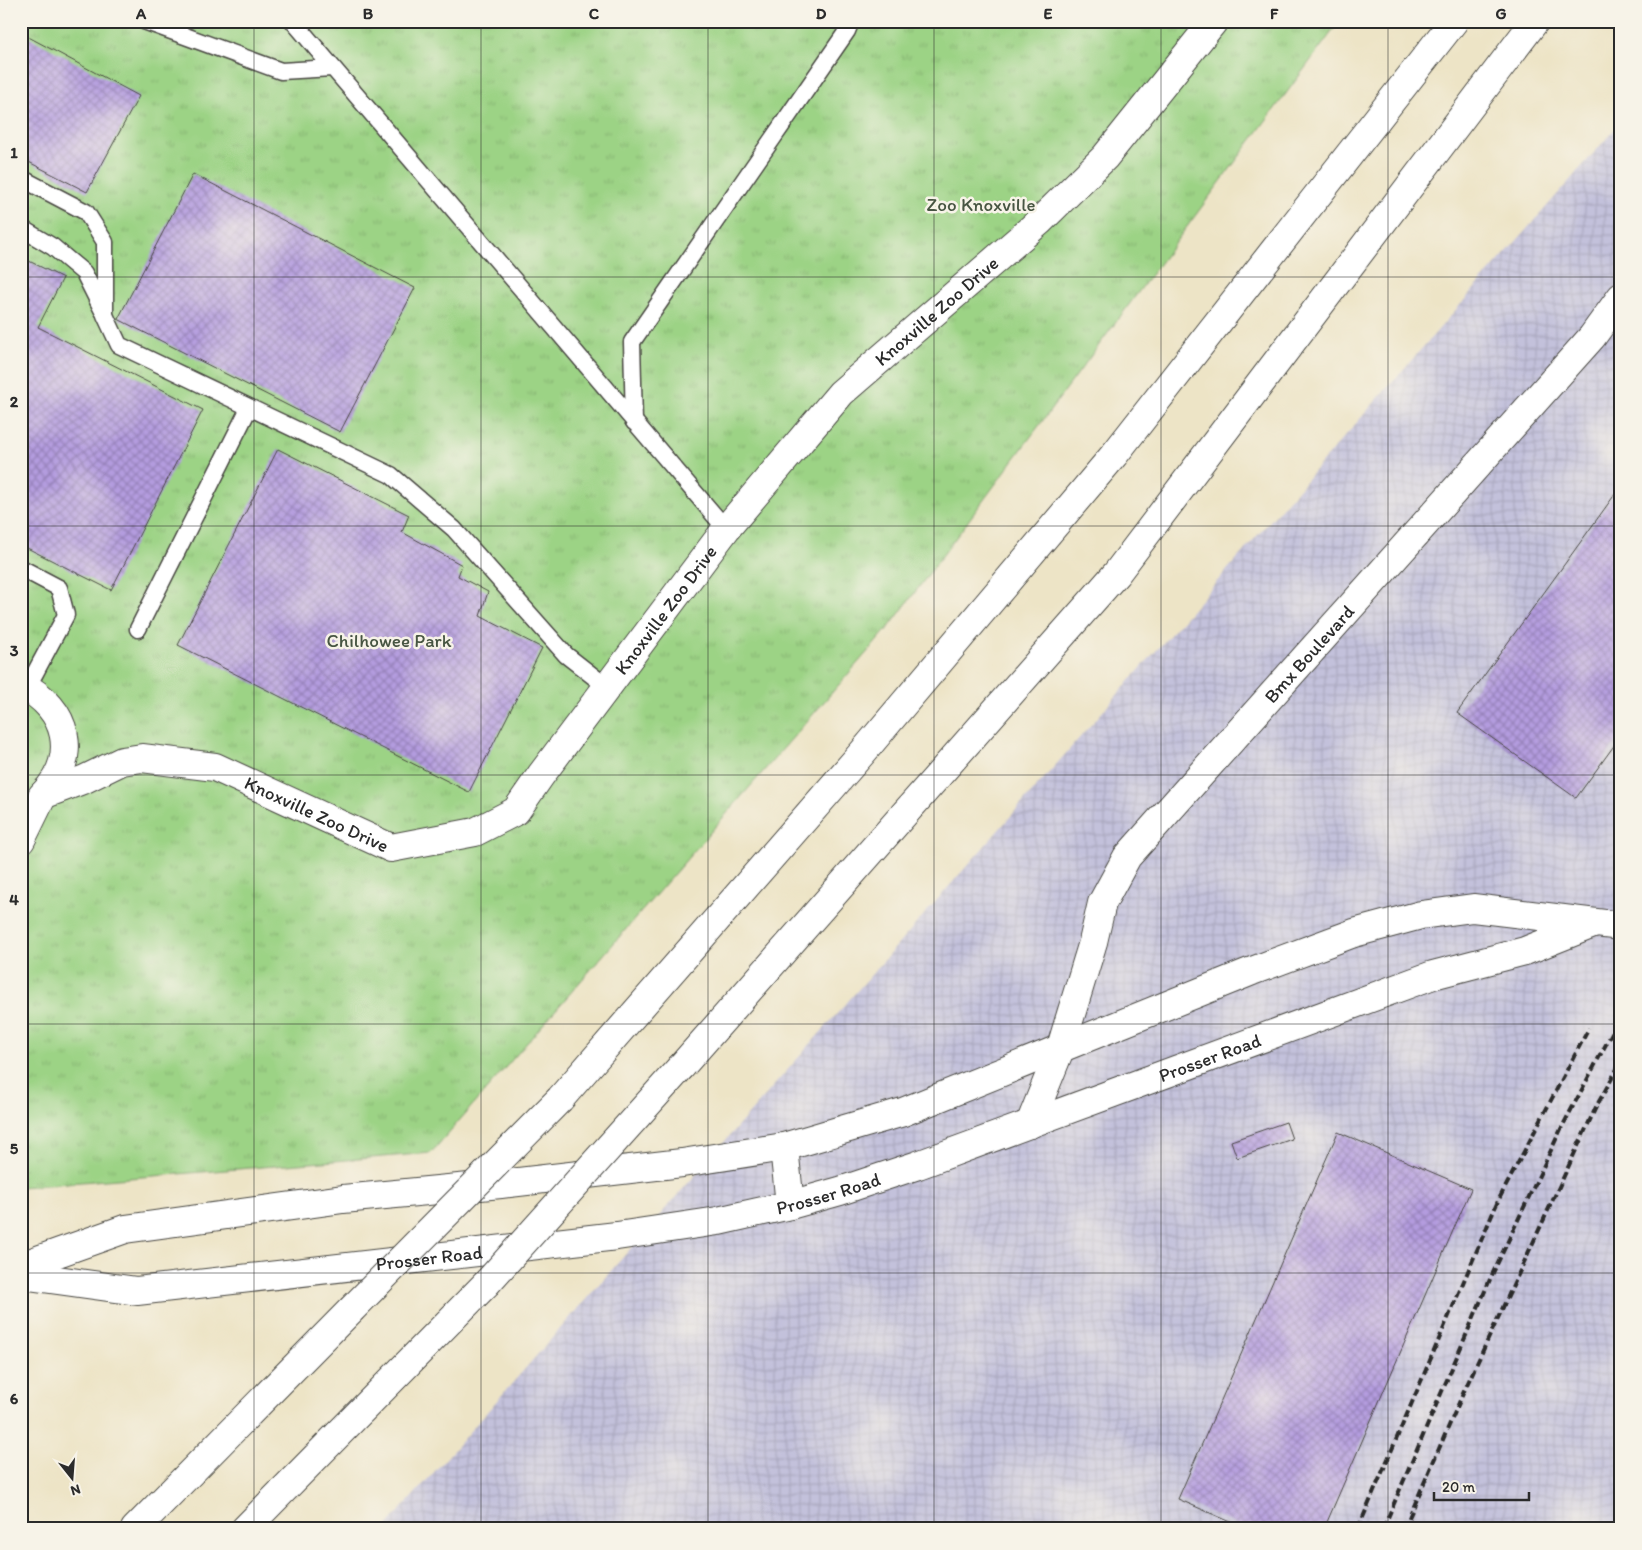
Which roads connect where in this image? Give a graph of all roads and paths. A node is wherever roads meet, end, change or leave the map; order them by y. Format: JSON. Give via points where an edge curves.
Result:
{"nodes":[{"id":1,"x":144,"y":21,"type":"edge"},
{"id":2,"x":293,"y":21,"type":"edge"},
{"id":3,"x":851,"y":21,"type":"edge"},
{"id":4,"x":1214,"y":21,"type":"edge"},
{"id":5,"x":1454,"y":21,"type":"edge"},
{"id":6,"x":1535,"y":21,"type":"edge"},
{"id":7,"x":332,"y":68,"type":"junction"},
{"id":8,"x":21,"y":178,"type":"edge"},
{"id":9,"x":21,"y":228,"type":"edge"},
{"id":10,"x":1621,"y":297,"type":"edge"},
{"id":11,"x":105,"y":315,"type":"junction"},
{"id":12,"x":249,"y":408,"type":"junction"},
{"id":13,"x":634,"y":422,"type":"junction"},
{"id":14,"x":726,"y":529,"type":"junction"},
{"id":15,"x":21,"y":568,"type":"edge"},
{"id":16,"x":138,"y":629,"type":"dead end"},
{"id":17,"x":24,"y":687,"type":"edge"},
{"id":18,"x":607,"y":687,"type":"junction"},
{"id":19,"x":32,"y":802,"type":"edge"},
{"id":20,"x":21,"y":840,"type":"edge"},
{"id":21,"x":1609,"y":925,"type":"edge"},
{"id":22,"x":1061,"y":1047,"type":"junction"},
{"id":23,"x":1030,"y":1124,"type":"junction"},
{"id":24,"x":784,"y":1147,"type":"junction"},
{"id":25,"x":790,"y":1205,"type":"junction"},
{"id":26,"x":21,"y":1266,"type":"edge"},
{"id":27,"x":21,"y":1275,"type":"edge"},
{"id":28,"x":135,"y":1529,"type":"edge"},
{"id":29,"x":246,"y":1529,"type":"edge"}],
"edges":[{"from":1,"to":7,"type":"lane","via":[[281,70]]},
{"from":2,"to":7,"type":"lane"},
{"from":3,"to":13,"type":"lane","via":[[793,111],[632,342]]},
{"from":4,"to":14,"type":"main road","name":"Knoxville Zoo Drive","via":[[1105,156],[1039,222],[841,394]]},
{"from":5,"to":28,"type":"main road","bridge":true,"via":[[1114,455],[863,752],[560,1099]]},
{"from":6,"to":29,"type":"main road","bridge":true,"via":[[1116,574],[486,1284]]},
{"from":7,"to":13,"type":"lane"},
{"from":8,"to":11,"type":"lane","via":[[86,212],[105,242]]},
{"from":9,"to":11,"type":"lane","via":[[53,247],[84,273]]},
{"from":10,"to":22,"type":"main road","name":"Bmx Boulevard","via":[[1592,337],[1127,857],[1102,903]]},
{"from":11,"to":12,"type":"lane","via":[[118,345]]},
{"from":12,"to":16,"type":"lane"},
{"from":12,"to":18,"type":"lane","via":[[391,476],[454,529],[566,655]]},
{"from":13,"to":14,"type":"lane"},
{"from":14,"to":18,"type":"main road","name":"Knoxville Zoo Drive"},
{"from":15,"to":17,"type":"lane","via":[[59,588],[66,615]]},
{"from":17,"to":19,"type":"main road","via":[[36,692],[52,707],[62,725],[65,746],[62,767],[53,785]]},
{"from":18,"to":19,"type":"main road","name":"Knoxville Zoo Drive","via":[[516,812],[475,832],[391,848],[215,767],[142,758],[122,761]]},
{"from":19,"to":20,"type":"main road"},
{"from":21,"to":22,"type":"main road","name":"Prosser Road","via":[[1473,908],[1422,915],[1345,937]]},
{"from":21,"to":23,"type":"main road","name":"Prosser Road","via":[[1434,975]]},
{"from":22,"to":23,"type":"main road","name":"Bmx Boulevard"},
{"from":22,"to":24,"type":"main road","name":"Prosser Road","via":[[903,1112]]},
{"from":23,"to":25,"type":"main road","name":"Prosser Road","via":[[910,1168]]},
{"from":24,"to":25,"type":"main road"},
{"from":24,"to":26,"type":"main road","name":"Prosser Road","via":[[682,1163],[343,1199],[125,1229]]},
{"from":25,"to":27,"type":"main road","name":"Prosser Road","via":[[718,1221],[617,1236],[137,1291]]}]}
